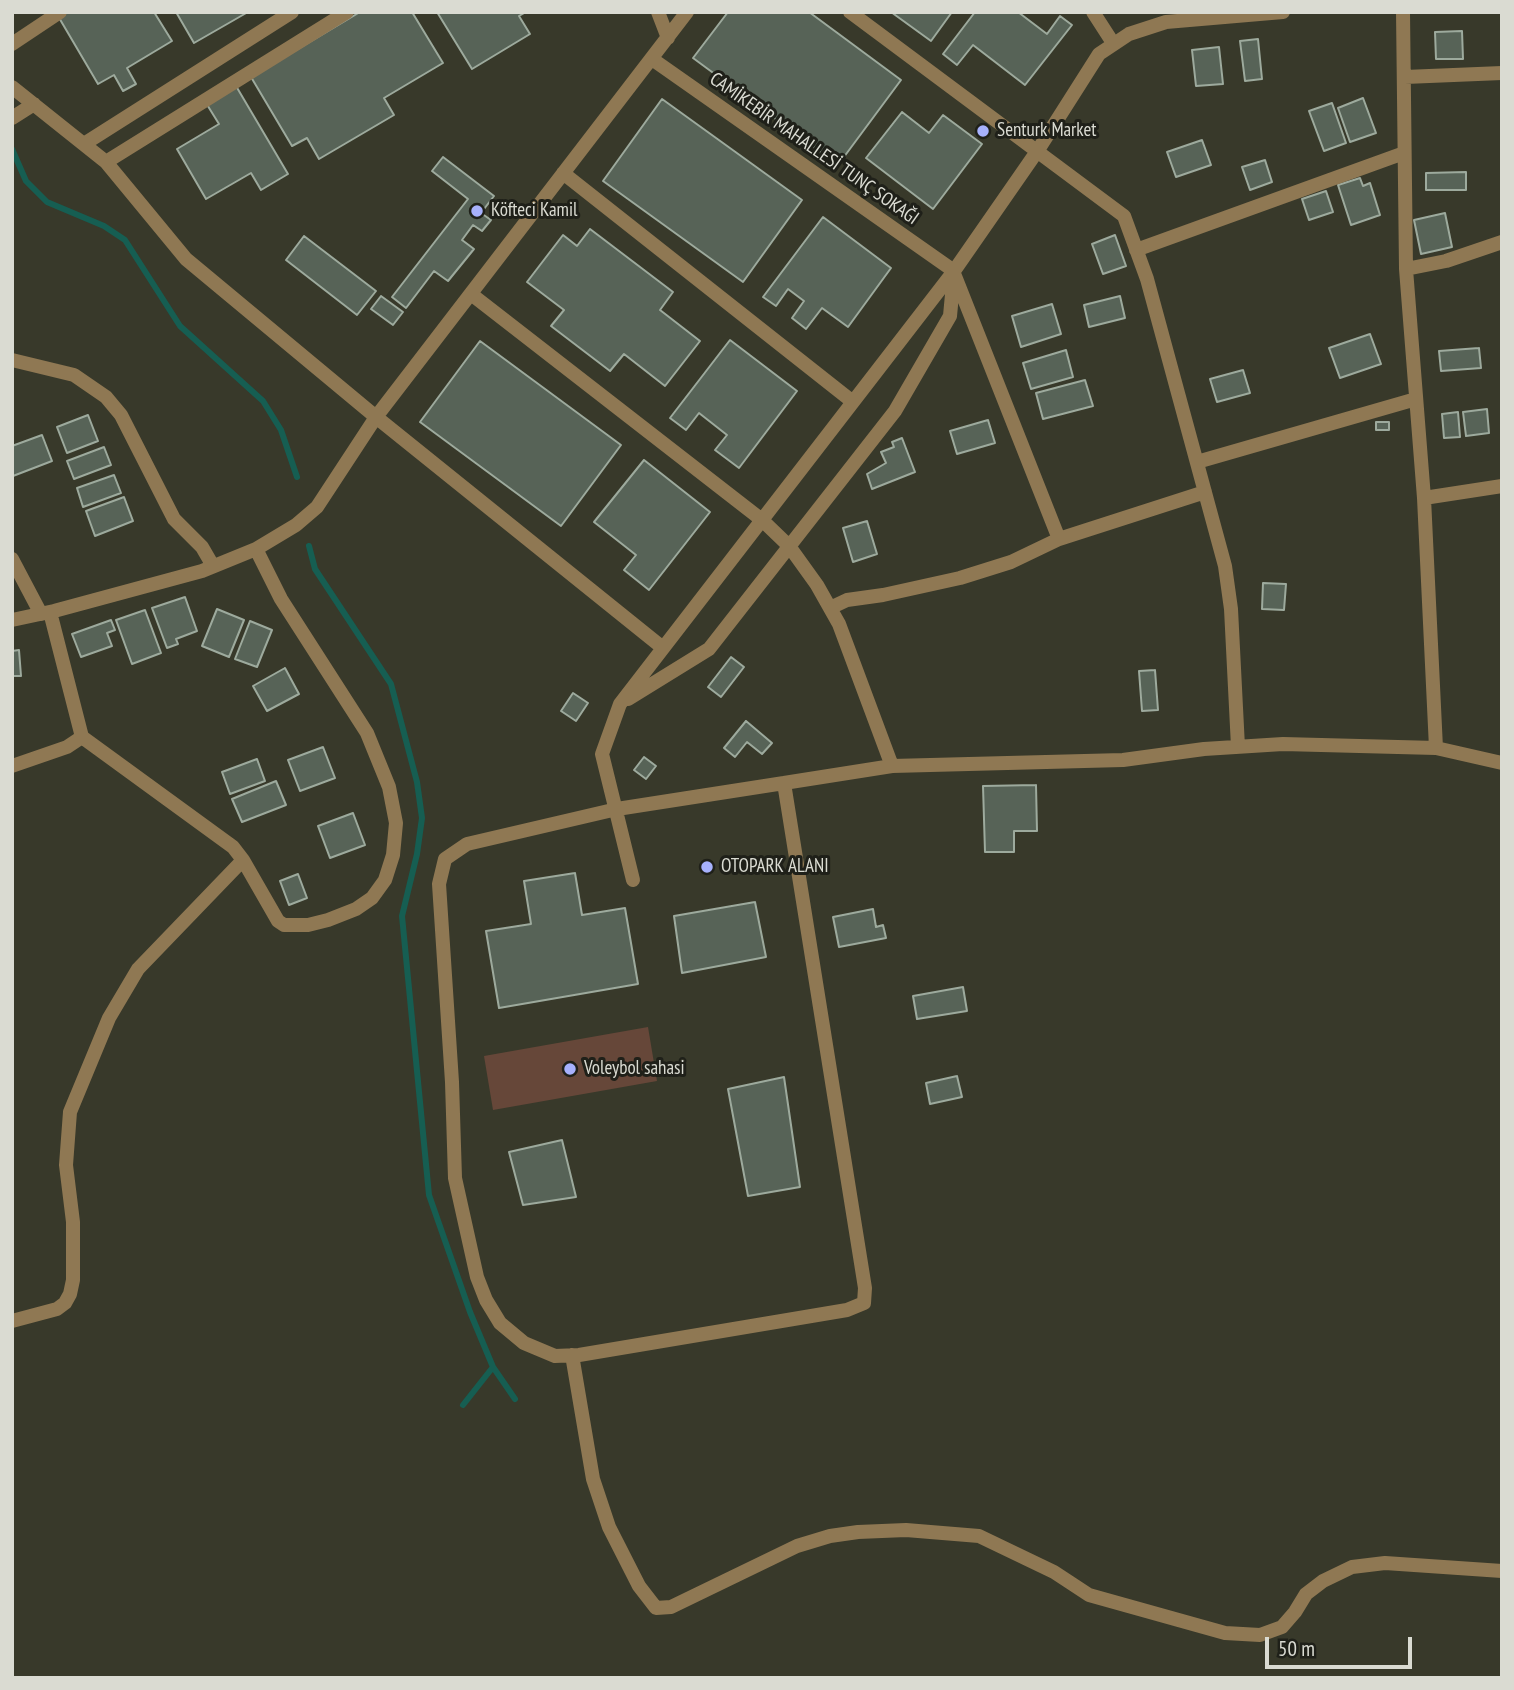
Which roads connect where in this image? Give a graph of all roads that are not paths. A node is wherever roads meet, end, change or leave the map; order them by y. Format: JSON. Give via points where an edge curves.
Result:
{"nodes":[{"id":1,"x":60,"y":12,"type":"edge"},
{"id":2,"x":292,"y":12,"type":"edge"},
{"id":3,"x":348,"y":12,"type":"edge"},
{"id":4,"x":658,"y":12,"type":"edge"},
{"id":5,"x":687,"y":12,"type":"edge"},
{"id":6,"x":850,"y":12,"type":"edge"},
{"id":7,"x":1093,"y":12,"type":"edge"},
{"id":8,"x":1283,"y":12,"type":"edge"},
{"id":9,"x":1403,"y":12,"type":"edge"},
{"id":10,"x":668,"y":38,"type":"junction"},
{"id":11,"x":1113,"y":43,"type":"junction"},
{"id":12,"x":12,"y":44,"type":"edge"},
{"id":13,"x":652,"y":59,"type":"junction"},
{"id":14,"x":1502,"y":73,"type":"edge"},
{"id":15,"x":1405,"y":77,"type":"junction"},
{"id":16,"x":12,"y":87,"type":"edge"},
{"id":17,"x":34,"y":104,"type":"junction"},
{"id":18,"x":12,"y":118,"type":"edge"},
{"id":19,"x":84,"y":144,"type":"junction"},
{"id":20,"x":1038,"y":150,"type":"junction"},
{"id":21,"x":1404,"y":153,"type":"junction"},
{"id":22,"x":106,"y":162,"type":"junction"},
{"id":23,"x":563,"y":173,"type":"junction"},
{"id":24,"x":1502,"y":242,"type":"edge"},
{"id":25,"x":1136,"y":250,"type":"junction"},
{"id":26,"x":1406,"y":269,"type":"junction"},
{"id":27,"x":954,"y":271,"type":"junction"},
{"id":28,"x":471,"y":294,"type":"junction"},
{"id":29,"x":12,"y":360,"type":"edge"},
{"id":30,"x":1416,"y":399,"type":"junction"},
{"id":31,"x":853,"y":401,"type":"junction"},
{"id":32,"x":376,"y":417,"type":"junction"},
{"id":33,"x":1197,"y":462,"type":"junction"},
{"id":34,"x":1502,"y":486,"type":"edge"},
{"id":35,"x":1205,"y":492,"type":"junction"},
{"id":36,"x":1424,"y":498,"type":"junction"},
{"id":37,"x":762,"y":520,"type":"junction"},
{"id":38,"x":1059,"y":539,"type":"junction"},
{"id":39,"x":789,"y":547,"type":"junction"},
{"id":40,"x":256,"y":549,"type":"junction"},
{"id":41,"x":12,"y":559,"type":"edge"},
{"id":42,"x":213,"y":566,"type":"junction"},
{"id":43,"x":830,"y":608,"type":"junction"},
{"id":44,"x":45,"y":613,"type":"junction"},
{"id":45,"x":12,"y":620,"type":"edge"},
{"id":46,"x":663,"y":648,"type":"junction"},
{"id":47,"x":620,"y":704,"type":"junction"},
{"id":48,"x":82,"y":737,"type":"junction"},
{"id":49,"x":1238,"y":747,"type":"junction"},
{"id":50,"x":1436,"y":748,"type":"junction"},
{"id":51,"x":1502,"y":763,"type":"edge"},
{"id":52,"x":12,"y":766,"type":"edge"},
{"id":53,"x":892,"y":766,"type":"junction"},
{"id":54,"x":784,"y":783,"type":"junction"},
{"id":55,"x":617,"y":809,"type":"junction"},
{"id":56,"x":243,"y":860,"type":"junction"},
{"id":57,"x":633,"y":880,"type":"dead end"},
{"id":58,"x":12,"y":1321,"type":"edge"},
{"id":59,"x":572,"y":1355,"type":"junction"},
{"id":60,"x":1502,"y":1571,"type":"edge"}],
"edges":[{"from":1,"to":12,"type":"street"},
{"from":2,"to":19,"type":"street"},
{"from":3,"to":22,"type":"street"},
{"from":4,"to":10,"type":"street"},
{"from":5,"to":10,"type":"street"},
{"from":6,"to":20,"type":"street"},
{"from":7,"to":11,"type":"street"},
{"from":8,"to":11,"type":"street","via":[[1166,22]]},
{"from":9,"to":15,"type":"street"},
{"from":10,"to":13,"type":"street"},
{"from":11,"to":20,"type":"street","via":[[1099,54]]},
{"from":13,"to":23,"type":"street"},
{"from":13,"to":27,"type":"street","name":"CAMİKEBİR MAHALLESİ TUNÇ SOKAĞI"},
{"from":14,"to":15,"type":"street"},
{"from":15,"to":21,"type":"street"},
{"from":16,"to":17,"type":"street"},
{"from":17,"to":18,"type":"street"},
{"from":17,"to":19,"type":"street"},
{"from":19,"to":22,"type":"street"},
{"from":20,"to":25,"type":"street","via":[[1124,216]]},
{"from":20,"to":27,"type":"street"},
{"from":21,"to":25,"type":"street"},
{"from":21,"to":26,"type":"street"},
{"from":22,"to":32,"type":"street","via":[[186,259]]},
{"from":23,"to":28,"type":"street"},
{"from":23,"to":31,"type":"street"},
{"from":24,"to":26,"type":"street"},
{"from":25,"to":33,"type":"street"},
{"from":26,"to":30,"type":"street"},
{"from":27,"to":31,"type":"street"},
{"from":27,"to":38,"type":"street"},
{"from":27,"to":39,"type":"street","via":[[950,316],[895,411]]},
{"from":28,"to":32,"type":"street"},
{"from":28,"to":37,"type":"street"},
{"from":29,"to":42,"type":"street","via":[[74,375],[106,397],[121,415],[174,519],[202,547]]},
{"from":30,"to":33,"type":"street"},
{"from":30,"to":36,"type":"street"},
{"from":31,"to":37,"type":"street"},
{"from":32,"to":40,"type":"street","via":[[317,507]]},
{"from":32,"to":46,"type":"street"},
{"from":33,"to":35,"type":"street"},
{"from":34,"to":36,"type":"street"},
{"from":35,"to":38,"type":"street"},
{"from":35,"to":49,"type":"street","via":[[1230,598]]},
{"from":36,"to":50,"type":"street"},
{"from":37,"to":39,"type":"street"},
{"from":37,"to":46,"type":"street"},
{"from":38,"to":43,"type":"street","via":[[973,574],[846,600]]},
{"from":39,"to":43,"type":"street"},
{"from":39,"to":47,"type":"street","via":[[709,649]]},
{"from":40,"to":42,"type":"street"},
{"from":40,"to":56,"type":"street","via":[[281,599],[366,733],[390,787],[396,823],[385,880],[372,898],[356,909],[308,925],[278,922]]},
{"from":41,"to":44,"type":"street"},
{"from":42,"to":44,"type":"street"},
{"from":43,"to":53,"type":"street"},
{"from":44,"to":45,"type":"street"},
{"from":44,"to":48,"type":"street"},
{"from":46,"to":47,"type":"street"},
{"from":47,"to":55,"type":"street","via":[[602,754]]},
{"from":48,"to":52,"type":"street"},
{"from":48,"to":56,"type":"street","via":[[219,836]]},
{"from":49,"to":50,"type":"street"},
{"from":49,"to":53,"type":"street","via":[[1123,760]]},
{"from":50,"to":51,"type":"street"},
{"from":53,"to":54,"type":"street"},
{"from":54,"to":55,"type":"street"},
{"from":54,"to":59,"type":"street","via":[[864,1303],[847,1310]]},
{"from":55,"to":57,"type":"street"},
{"from":55,"to":59,"type":"street","via":[[467,844],[445,859],[439,884],[455,1178],[477,1277],[500,1323],[524,1343],[555,1356]]},
{"from":56,"to":58,"type":"street","via":[[138,970],[109,1017],[70,1112],[66,1165],[73,1222],[70,1294],[57,1309]]},
{"from":59,"to":60,"type":"street","via":[[593,1479],[609,1527],[639,1586],[656,1608],[671,1607],[797,1546],[858,1532],[906,1530],[979,1536],[1054,1572],[1089,1595],[1226,1633],[1249,1635],[1282,1627],[1306,1594],[1352,1567],[1384,1563]]}]}
